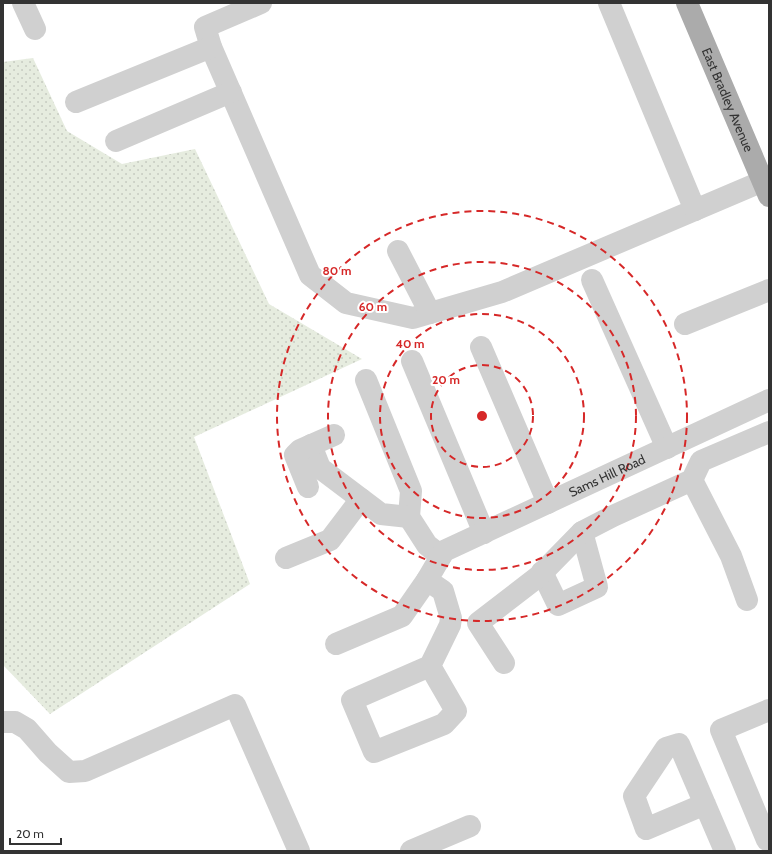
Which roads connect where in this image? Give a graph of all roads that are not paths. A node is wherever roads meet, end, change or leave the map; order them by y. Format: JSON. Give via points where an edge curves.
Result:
{"nodes":[{"id":1,"x":24,"y":3,"type":"edge"},
{"id":2,"x":261,"y":3,"type":"edge"},
{"id":3,"x":609,"y":3,"type":"edge"},
{"id":4,"x":687,"y":3,"type":"edge"},
{"id":5,"x":35,"y":29,"type":"dead end"},
{"id":6,"x":211,"y":47,"type":"junction"},
{"id":7,"x":231,"y":92,"type":"junction"},
{"id":8,"x":76,"y":102,"type":"dead end"},
{"id":9,"x":116,"y":141,"type":"dead end"},
{"id":10,"x":766,"y":188,"type":"edge"},
{"id":11,"x":695,"y":210,"type":"junction"},
{"id":12,"x":398,"y":251,"type":"dead end"},
{"id":13,"x":592,"y":280,"type":"dead end"},
{"id":14,"x":769,"y":290,"type":"edge"},
{"id":15,"x":430,"y":312,"type":"junction"},
{"id":16,"x":685,"y":324,"type":"dead end"},
{"id":17,"x":481,"y":347,"type":"dead end"},
{"id":18,"x":412,"y":362,"type":"dead end"},
{"id":19,"x":366,"y":380,"type":"dead end"},
{"id":20,"x":769,"y":400,"type":"edge"},
{"id":21,"x":769,"y":432,"type":"edge"},
{"id":22,"x":334,"y":435,"type":"dead end"},
{"id":23,"x":311,"y":445,"type":"junction"},
{"id":24,"x":667,"y":448,"type":"junction"},
{"id":25,"x":692,"y":480,"type":"junction"},
{"id":26,"x":308,"y":487,"type":"dead end"},
{"id":27,"x":361,"y":499,"type":"junction"},
{"id":28,"x":548,"y":503,"type":"junction"},
{"id":29,"x":409,"y":517,"type":"junction"},
{"id":30,"x":582,"y":532,"type":"junction"},
{"id":31,"x":484,"y":533,"type":"junction"},
{"id":32,"x":442,"y":554,"type":"junction"},
{"id":33,"x":286,"y":558,"type":"dead end"},
{"id":34,"x":542,"y":572,"type":"junction"},
{"id":35,"x":427,"y":580,"type":"junction"},
{"id":36,"x":747,"y":600,"type":"dead end"},
{"id":37,"x":336,"y":644,"type":"dead end"},
{"id":38,"x":504,"y":663,"type":"dead end"},
{"id":39,"x":430,"y":666,"type":"junction"},
{"id":40,"x":769,"y":710,"type":"edge"},
{"id":41,"x":3,"y":722,"type":"edge"},
{"id":42,"x":705,"y":804,"type":"dead end"},
{"id":43,"x":470,"y":826,"type":"dead end"},
{"id":44,"x":769,"y":839,"type":"edge"},
{"id":45,"x":299,"y":851,"type":"edge"},
{"id":46,"x":410,"y":851,"type":"edge"},
{"id":47,"x":725,"y":851,"type":"edge"}],
"edges":[{"from":1,"to":5,"type":"street"},
{"from":2,"to":6,"type":"street","via":[[205,27]]},
{"from":3,"to":11,"type":"street"},
{"from":4,"to":10,"type":"main road","name":"East Bradley Avenue"},
{"from":6,"to":7,"type":"street"},
{"from":6,"to":8,"type":"street"},
{"from":7,"to":9,"type":"street"},
{"from":7,"to":15,"type":"street","via":[[310,275],[346,303],[413,318]]},
{"from":10,"to":11,"type":"street"},
{"from":11,"to":15,"type":"street","via":[[502,292]]},
{"from":12,"to":15,"type":"street"},
{"from":13,"to":24,"type":"street"},
{"from":14,"to":16,"type":"street"},
{"from":17,"to":28,"type":"street"},
{"from":18,"to":31,"type":"street"},
{"from":19,"to":29,"type":"street","via":[[411,491]]},
{"from":20,"to":24,"type":"street","name":"Sams Hill Road"},
{"from":21,"to":25,"type":"street","via":[[701,461]]},
{"from":22,"to":23,"type":"street"},
{"from":23,"to":26,"type":"street","via":[[295,455]]},
{"from":23,"to":27,"type":"street","via":[[320,468]]},
{"from":24,"to":28,"type":"street","name":"Sams Hill Road"},
{"from":25,"to":30,"type":"street"},
{"from":25,"to":36,"type":"street","via":[[731,556]]},
{"from":27,"to":29,"type":"street","via":[[381,514]]},
{"from":27,"to":33,"type":"street","via":[[330,540]]},
{"from":28,"to":31,"type":"street","name":"Sams Hill Road"},
{"from":29,"to":32,"type":"street","via":[[427,545]]},
{"from":30,"to":34,"type":"street"},
{"from":30,"to":34,"type":"street","via":[[597,587],[558,605]]},
{"from":31,"to":32,"type":"street","name":"Sams Hill Road"},
{"from":32,"to":35,"type":"street"},
{"from":34,"to":38,"type":"street","via":[[478,623]]},
{"from":35,"to":37,"type":"street","via":[[402,616]]},
{"from":35,"to":39,"type":"street","via":[[443,591],[451,618]]},
{"from":39,"to":39,"type":"street","via":[[352,700],[374,752],[444,724],[456,711]]},
{"from":40,"to":44,"type":"street","via":[[721,730],[767,840]]},
{"from":41,"to":45,"type":"street","via":[[15,722],[27,729],[48,753],[70,772],[85,771],[234,705]]},
{"from":42,"to":47,"type":"street"},
{"from":43,"to":46,"type":"street"}]}
